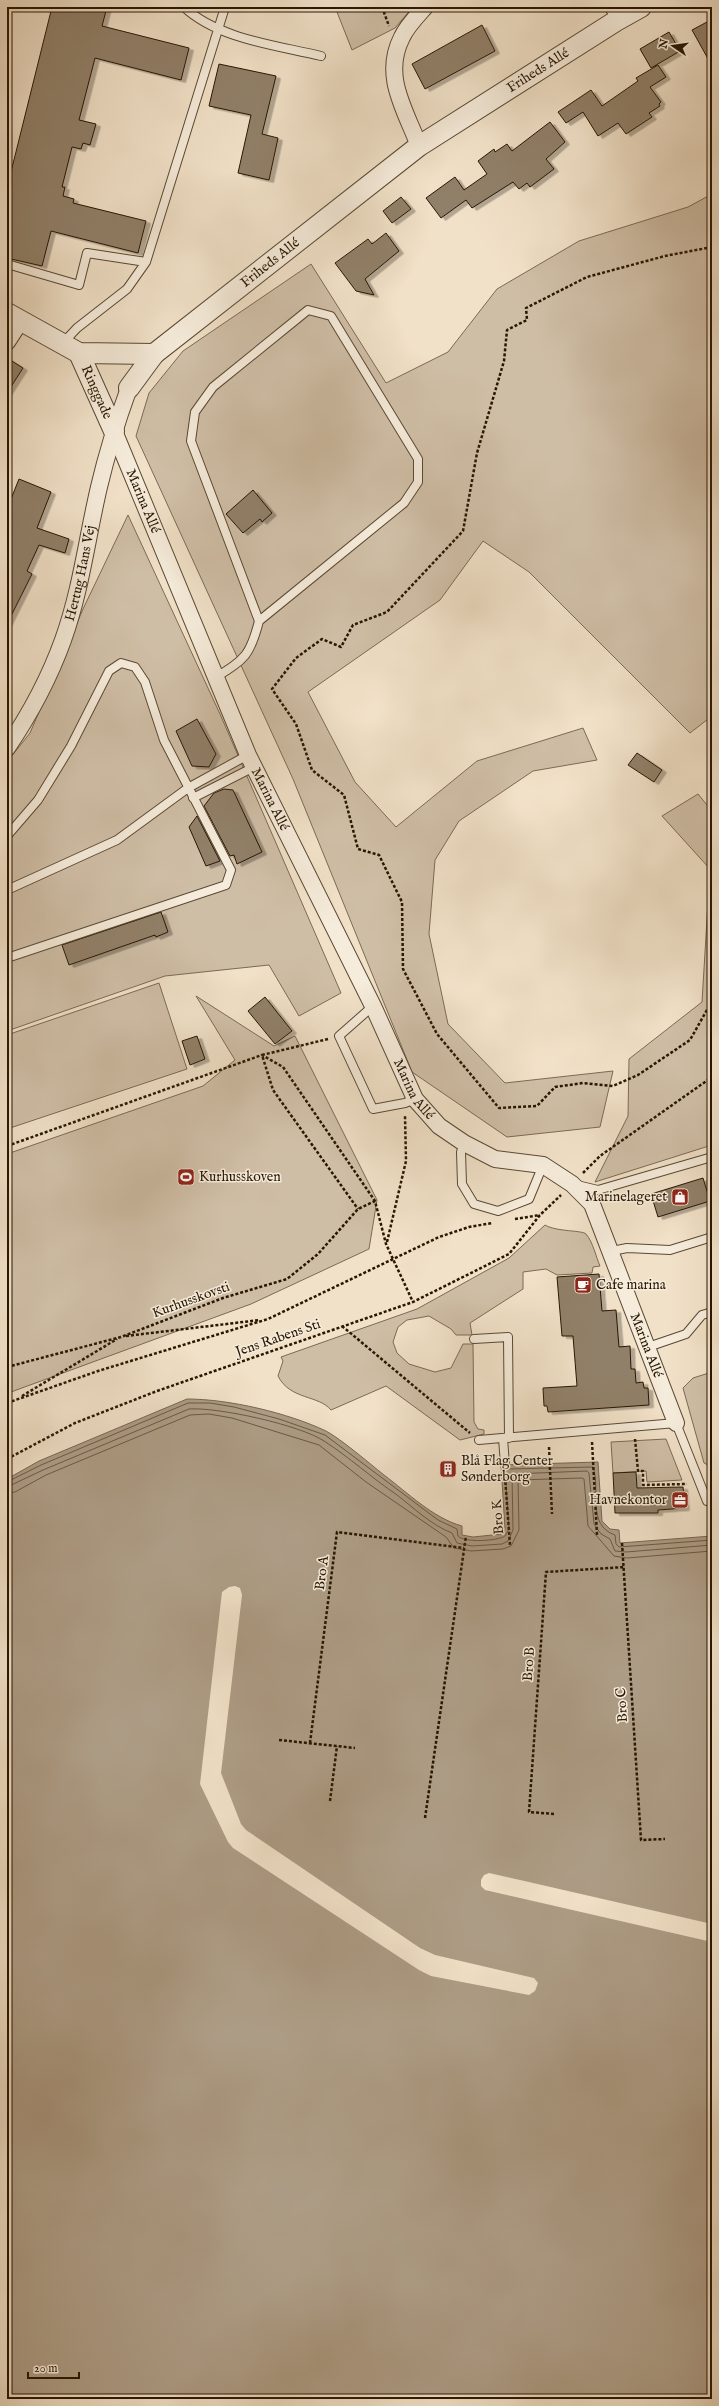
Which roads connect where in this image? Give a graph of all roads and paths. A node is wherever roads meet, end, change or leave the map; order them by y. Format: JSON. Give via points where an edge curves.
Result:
{"nodes":[{"id":1,"x":184,"y":7,"type":"edge"},
{"id":2,"x":225,"y":7,"type":"edge"},
{"id":3,"x":425,"y":7,"type":"edge"},
{"id":4,"x":641,"y":7,"type":"edge"},
{"id":5,"x":612,"y":14,"type":"edge"},
{"id":6,"x":217,"y":30,"type":"junction"},
{"id":7,"x":321,"y":56,"type":"dead end"},
{"id":8,"x":419,"y":146,"type":"junction"},
{"id":9,"x":712,"y":247,"type":"edge"},
{"id":10,"x":146,"y":262,"type":"junction"},
{"id":11,"x":7,"y":264,"type":"edge"},
{"id":12,"x":14,"y":317,"type":"edge"},
{"id":13,"x":7,"y":342,"type":"edge"},
{"id":14,"x":71,"y":348,"type":"junction"},
{"id":15,"x":154,"y":354,"type":"junction"},
{"id":16,"x":129,"y":388,"type":"joint"},
{"id":17,"x":114,"y":431,"type":"junction"},
{"id":18,"x":259,"y":621,"type":"junction"},
{"id":19,"x":215,"y":678,"type":"junction"},
{"id":20,"x":7,"y":748,"type":"edge"},
{"id":21,"x":251,"y":761,"type":"junction"},
{"id":22,"x":188,"y":788,"type":"junction"},
{"id":23,"x":193,"y":798,"type":"junction"},
{"id":24,"x":7,"y":836,"type":"edge"},
{"id":25,"x":7,"y":890,"type":"edge"},
{"id":26,"x":7,"y":958,"type":"edge"},
{"id":27,"x":712,"y":1002,"type":"edge"},
{"id":28,"x":373,"y":1006,"type":"junction"},
{"id":29,"x":339,"y":1036,"type":"junction"},
{"id":30,"x":262,"y":1055,"type":"junction"},
{"id":31,"x":712,"y":1077,"type":"edge"},
{"id":32,"x":410,"y":1101,"type":"junction"},
{"id":33,"x":464,"y":1143,"type":"junction"},
{"id":34,"x":7,"y":1146,"type":"edge"},
{"id":35,"x":712,"y":1156,"type":"edge"},
{"id":36,"x":543,"y":1165,"type":"junction"},
{"id":37,"x":572,"y":1184,"type":"junction"},
{"id":38,"x":375,"y":1201,"type":"junction"},
{"id":39,"x":358,"y":1209,"type":"junction"},
{"id":40,"x":540,"y":1215,"type":"junction"},
{"id":41,"x":512,"y":1220,"type":"dead end"},
{"id":42,"x":498,"y":1222,"type":"dead end"},
{"id":43,"x":712,"y":1237,"type":"edge"},
{"id":44,"x":386,"y":1244,"type":"junction"},
{"id":45,"x":612,"y":1251,"type":"junction"},
{"id":46,"x":394,"y":1259,"type":"junction"},
{"id":47,"x":413,"y":1302,"type":"junction"},
{"id":48,"x":712,"y":1312,"type":"edge"},
{"id":49,"x":268,"y":1319,"type":"junction"},
{"id":50,"x":342,"y":1326,"type":"junction"},
{"id":51,"x":121,"y":1336,"type":"junction"},
{"id":52,"x":474,"y":1339,"type":"dead end"},
{"id":53,"x":648,"y":1347,"type":"junction"},
{"id":54,"x":7,"y":1367,"type":"edge"},
{"id":55,"x":17,"y":1400,"type":"junction"},
{"id":56,"x":7,"y":1403,"type":"edge"},
{"id":57,"x":676,"y":1423,"type":"junction"},
{"id":58,"x":634,"y":1427,"type":"junction"},
{"id":59,"x":591,"y":1431,"type":"junction"},
{"id":60,"x":548,"y":1434,"type":"junction"},
{"id":61,"x":506,"y":1438,"type":"junction"},
{"id":62,"x":479,"y":1440,"type":"joint"},
{"id":63,"x":7,"y":1459,"type":"edge"},
{"id":64,"x":505,"y":1465,"type":"joint"},
{"id":65,"x":700,"y":1483,"type":"junction"},
{"id":66,"x":712,"y":1500,"type":"edge"},
{"id":67,"x":552,"y":1514,"type":"dead end"},
{"id":68,"x":597,"y":1535,"type":"dead end"},
{"id":69,"x":466,"y":1536,"type":"dead end"},
{"id":70,"x":622,"y":1543,"type":"dead end"},
{"id":71,"x":510,"y":1545,"type":"dead end"},
{"id":72,"x":464,"y":1548,"type":"junction"},
{"id":73,"x":625,"y":1567,"type":"junction"},
{"id":74,"x":279,"y":1740,"type":"dead end"},
{"id":75,"x":310,"y":1743,"type":"junction"},
{"id":76,"x":337,"y":1746,"type":"junction"},
{"id":77,"x":356,"y":1748,"type":"dead end"},
{"id":78,"x":330,"y":1801,"type":"dead end"},
{"id":79,"x":554,"y":1814,"type":"dead end"},
{"id":80,"x":425,"y":1818,"type":"dead end"},
{"id":81,"x":665,"y":1839,"type":"dead end"}],
"edges":[{"from":1,"to":6,"type":"lane"},
{"from":2,"to":6,"type":"lane"},
{"from":3,"to":8,"type":"street","via":[[402,36],[394,57],[394,84]]},
{"from":4,"to":5,"type":"street","name":"Friheds Allé"},
{"from":5,"to":8,"type":"street","name":"Friheds Allé"},
{"from":6,"to":7,"type":"lane"},
{"from":6,"to":10,"type":"lane"},
{"from":8,"to":15,"type":"street","name":"Friheds Allé"},
{"from":9,"to":27,"type":"path","via":[[665,256],[587,277],[526,308],[527,320],[507,330],[504,361],[477,453],[463,531],[387,612],[353,625],[341,647],[322,639],[296,658],[272,689],[296,724],[312,770],[344,795],[358,849],[379,855],[402,902],[403,969],[437,1034],[499,1108],[537,1106],[555,1087],[583,1083],[613,1086],[638,1076],[690,1040]]},
{"from":10,"to":11,"type":"lane","via":[[86,253],[79,285]]},
{"from":10,"to":14,"type":"lane","via":[[127,289],[77,328]]},
{"from":12,"to":13,"type":"street","name":"Ringgade"},
{"from":12,"to":14,"type":"street","name":"Ringgade"},
{"from":14,"to":15,"type":"street","name":"Ringgade"},
{"from":14,"to":17,"type":"street","name":"Ringgade"},
{"from":15,"to":16,"type":"street","name":"Friheds Allé"},
{"from":16,"to":17,"type":"street","name":"Hertug Hans Vej"},
{"from":17,"to":19,"type":"street","name":"Marina Allé"},
{"from":17,"to":20,"type":"street","name":"Hertug Hans Vej","via":[[99,487],[82,577],[63,641],[40,695]]},
{"from":18,"to":18,"type":"lane","via":[[191,441],[195,412],[213,387],[308,310],[331,316],[418,459],[418,482],[404,503]]},
{"from":18,"to":19,"type":"lane","via":[[253,645],[242,661]]},
{"from":19,"to":21,"type":"street","name":"Marina Allé"},
{"from":21,"to":22,"type":"lane"},
{"from":21,"to":23,"type":"lane"},
{"from":21,"to":28,"type":"street","name":"Marina Allé"},
{"from":22,"to":23,"type":"lane"},
{"from":22,"to":24,"type":"lane","via":[[164,740],[145,682],[135,667],[121,663],[109,671],[71,746],[38,800]]},
{"from":22,"to":25,"type":"lane","via":[[117,840]]},
{"from":23,"to":26,"type":"lane","via":[[231,870],[226,885]]},
{"from":28,"to":29,"type":"lane"},
{"from":28,"to":32,"type":"street","name":"Marina Allé"},
{"from":29,"to":30,"type":"path"},
{"from":29,"to":32,"type":"lane","via":[[373,1109]]},
{"from":30,"to":34,"type":"path"},
{"from":30,"to":38,"type":"path","via":[[283,1067]]},
{"from":30,"to":39,"type":"path","via":[[272,1090]]},
{"from":31,"to":37,"type":"path","name":"Jens Rabens Sti","via":[[600,1156]]},
{"from":32,"to":33,"type":"street","name":"Marina Allé"},
{"from":32,"to":44,"type":"path","via":[[406,1161]]},
{"from":33,"to":36,"type":"street","name":"Marina Allé","via":[[495,1159]]},
{"from":33,"to":36,"type":"lane","via":[[461,1152],[462,1184],[474,1204],[498,1211],[528,1199]]},
{"from":35,"to":37,"type":"lane","name":"Marina Allé","via":[[598,1190]]},
{"from":36,"to":37,"type":"street","name":"Marina Allé"},
{"from":37,"to":40,"type":"path","name":"Jens Rabens Sti"},
{"from":37,"to":45,"type":"street","name":"Marina Allé","via":[[592,1204]]},
{"from":38,"to":39,"type":"path"},
{"from":38,"to":44,"type":"path"},
{"from":39,"to":51,"type":"path","name":"Kurhusskovsti","via":[[318,1254],[286,1279],[223,1298]]},
{"from":40,"to":41,"type":"path"},
{"from":40,"to":47,"type":"path","name":"Jens Rabens Sti","via":[[508,1254]]},
{"from":42,"to":46,"type":"path","via":[[469,1227],[439,1237]]},
{"from":43,"to":45,"type":"lane","via":[[670,1250],[627,1248]]},
{"from":44,"to":46,"type":"path"},
{"from":45,"to":53,"type":"street","name":"Marina Allé"},
{"from":46,"to":47,"type":"path"},
{"from":46,"to":49,"type":"path"},
{"from":47,"to":50,"type":"path","name":"Jens Rabens Sti"},
{"from":48,"to":53,"type":"lane","via":[[702,1316],[686,1334]]},
{"from":49,"to":51,"type":"path"},
{"from":49,"to":55,"type":"path","via":[[98,1371]]},
{"from":50,"to":62,"type":"path"},
{"from":50,"to":63,"type":"path","name":"Jens Rabens Sti","via":[[76,1423]]},
{"from":51,"to":54,"type":"path","name":"Kurhusskovsti"},
{"from":51,"to":55,"type":"path"},
{"from":52,"to":61,"type":"lane","via":[[508,1337]]},
{"from":53,"to":57,"type":"street","name":"Marina Allé"},
{"from":55,"to":56,"type":"path"},
{"from":57,"to":58,"type":"lane"},
{"from":57,"to":65,"type":"lane","name":"Marina Allé"},
{"from":58,"to":59,"type":"lane"},
{"from":58,"to":65,"type":"path","via":[[638,1471],[643,1471],[643,1485]]},
{"from":59,"to":60,"type":"lane"},
{"from":59,"to":68,"type":"path"},
{"from":60,"to":61,"type":"lane"},
{"from":60,"to":67,"type":"path"},
{"from":61,"to":62,"type":"lane"},
{"from":61,"to":64,"type":"lane"},
{"from":64,"to":71,"type":"path","name":"Bro K"},
{"from":65,"to":66,"type":"lane","name":"Marina Allé","via":[[707,1501]]},
{"from":69,"to":72,"type":"path"},
{"from":70,"to":73,"type":"path","name":"Bro C"},
{"from":72,"to":75,"type":"path","name":"Bro A","via":[[337,1532]]},
{"from":72,"to":80,"type":"path"},
{"from":73,"to":79,"type":"path","name":"Bro B","via":[[546,1572],[529,1812]]},
{"from":73,"to":81,"type":"path","name":"Bro C","via":[[640,1840]]},
{"from":74,"to":75,"type":"path"},
{"from":75,"to":76,"type":"path"},
{"from":76,"to":77,"type":"path"},
{"from":76,"to":78,"type":"path"}]}
